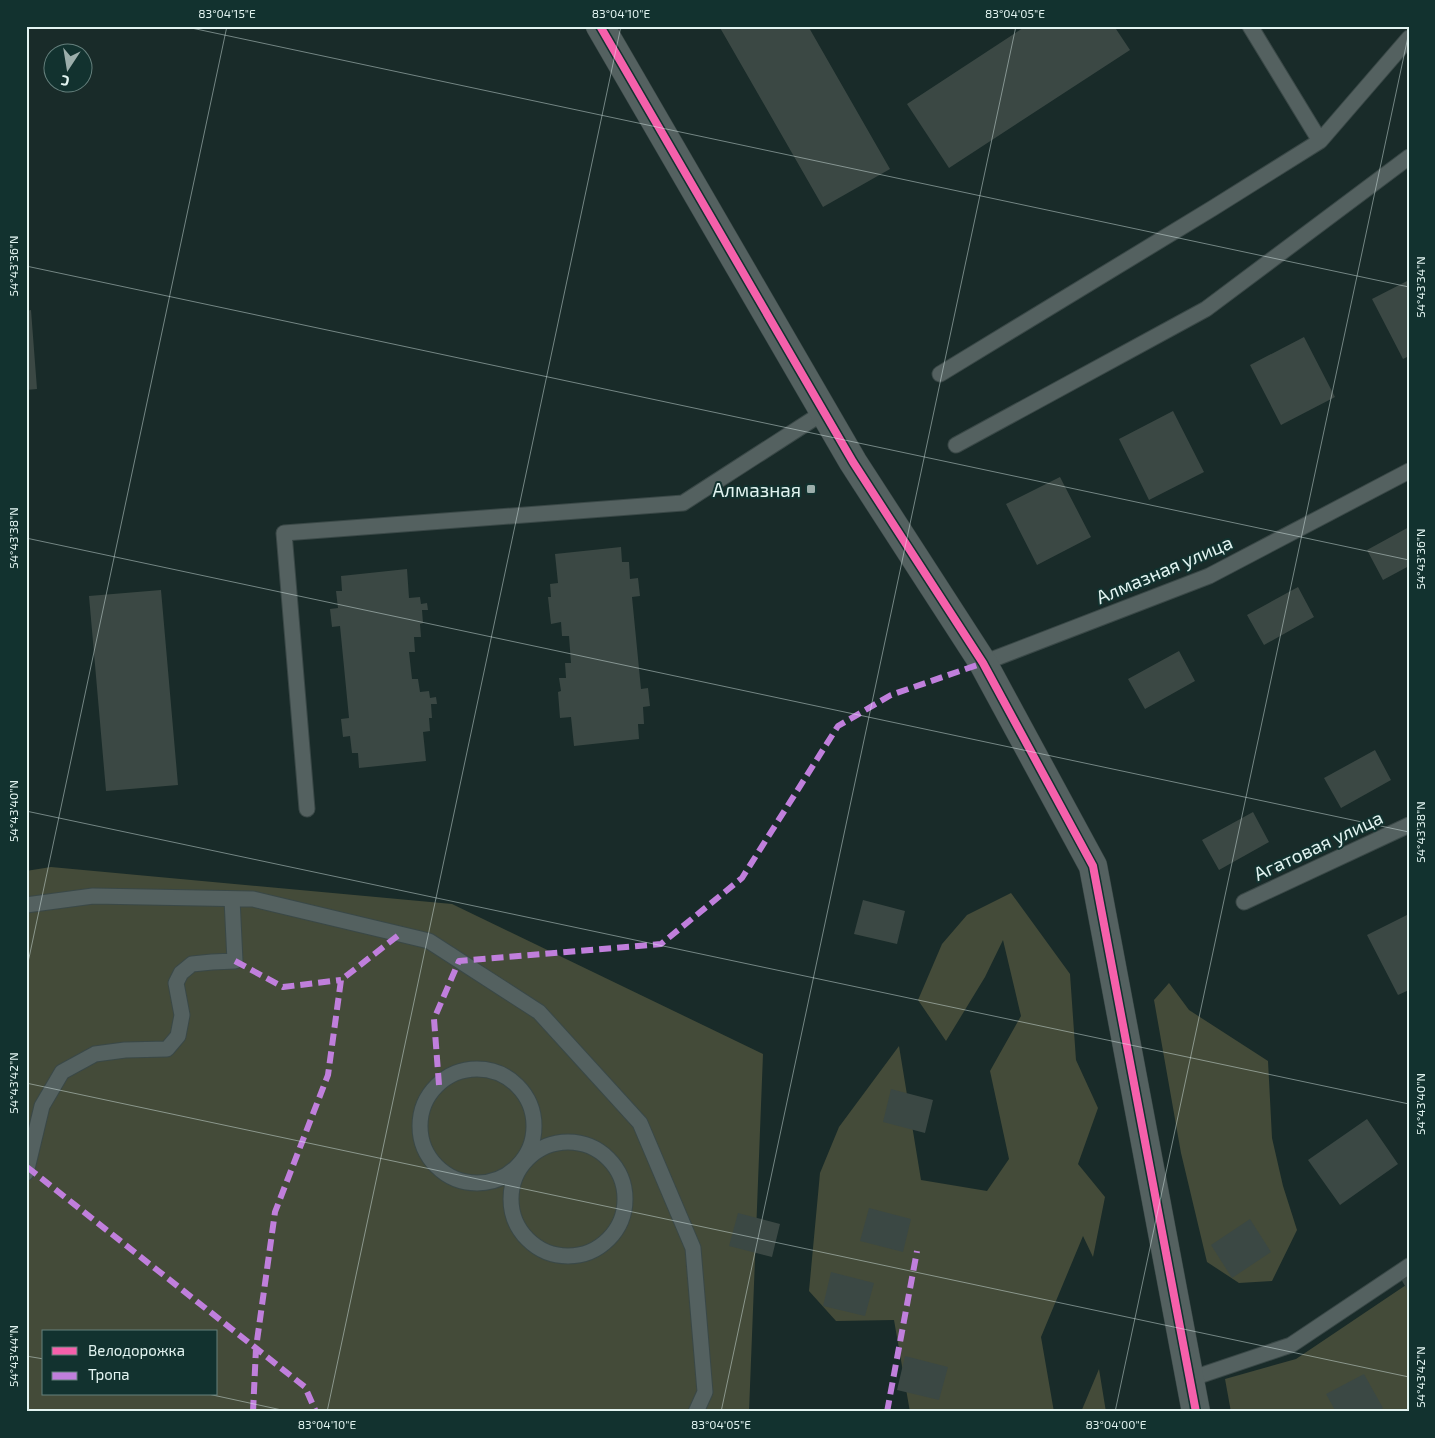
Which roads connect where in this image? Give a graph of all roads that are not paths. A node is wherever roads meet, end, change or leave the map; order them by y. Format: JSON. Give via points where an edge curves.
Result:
{"nodes":[{"id":1,"x":600,"y":26,"type":"edge"},
{"id":2,"x":1250,"y":26,"type":"edge"},
{"id":3,"x":1409,"y":38,"type":"edge"},
{"id":4,"x":1320,"y":141,"type":"junction"},
{"id":5,"x":1409,"y":156,"type":"edge"},
{"id":6,"x":940,"y":374,"type":"dead end"},
{"id":7,"x":824,"y":412,"type":"junction"},
{"id":8,"x":956,"y":445,"type":"dead end"},
{"id":9,"x":1409,"y":471,"type":"edge"},
{"id":10,"x":983,"y":663,"type":"junction"},
{"id":11,"x":307,"y":809,"type":"dead end"},
{"id":12,"x":1409,"y":825,"type":"edge"},
{"id":13,"x":232,"y":899,"type":"junction"},
{"id":14,"x":1244,"y":902,"type":"dead end"},
{"id":15,"x":26,"y":904,"type":"edge"},
{"id":16,"x":523,"y":1162,"type":"junction"},
{"id":17,"x":27,"y":1169,"type":"edge"},
{"id":18,"x":1409,"y":1266,"type":"edge"},
{"id":19,"x":1190,"y":1379,"type":"junction"},
{"id":20,"x":696,"y":1412,"type":"edge"},
{"id":21,"x":1196,"y":1412,"type":"edge"}],
"edges":[{"from":1,"to":7,"type":"street"},
{"from":2,"to":4,"type":"lane"},
{"from":3,"to":4,"type":"lane"},
{"from":4,"to":6,"type":"lane"},
{"from":5,"to":8,"type":"lane","via":[[1206,309]]},
{"from":7,"to":10,"type":"street"},
{"from":7,"to":11,"type":"lane","via":[[683,503],[284,533]]},
{"from":9,"to":10,"type":"lane","name":"Алмазная улица","via":[[1209,576]]},
{"from":10,"to":19,"type":"street","via":[[1093,866]]},
{"from":12,"to":14,"type":"lane","name":"Агатовая улица"},
{"from":13,"to":15,"type":"lane","via":[[93,896]]},
{"from":13,"to":17,"type":"lane","via":[[235,960],[192,964],[181,972],[176,983],[182,1015],[178,1036],[167,1049],[95,1054],[62,1072],[42,1106]]},
{"from":13,"to":20,"type":"lane","via":[[253,899],[429,942],[539,1012],[640,1123],[693,1248],[705,1392]]},
{"from":16,"to":16,"type":"lane","via":[[506,1176],[484,1183],[461,1182],[441,1172],[426,1154],[420,1132],[422,1109],[433,1089],[450,1076],[470,1069],[491,1071],[510,1080],[525,1095],[533,1116],[532,1140]]},
{"from":16,"to":16,"type":"lane","via":[[541,1149],[561,1143],[582,1144],[601,1153],[616,1168],[625,1189],[624,1212],[614,1234],[597,1249],[576,1257],[553,1255],[532,1244],[518,1227],[511,1205],[513,1182]]},
{"from":18,"to":19,"type":"lane","via":[[1291,1345]]},
{"from":19,"to":21,"type":"street"}]}
